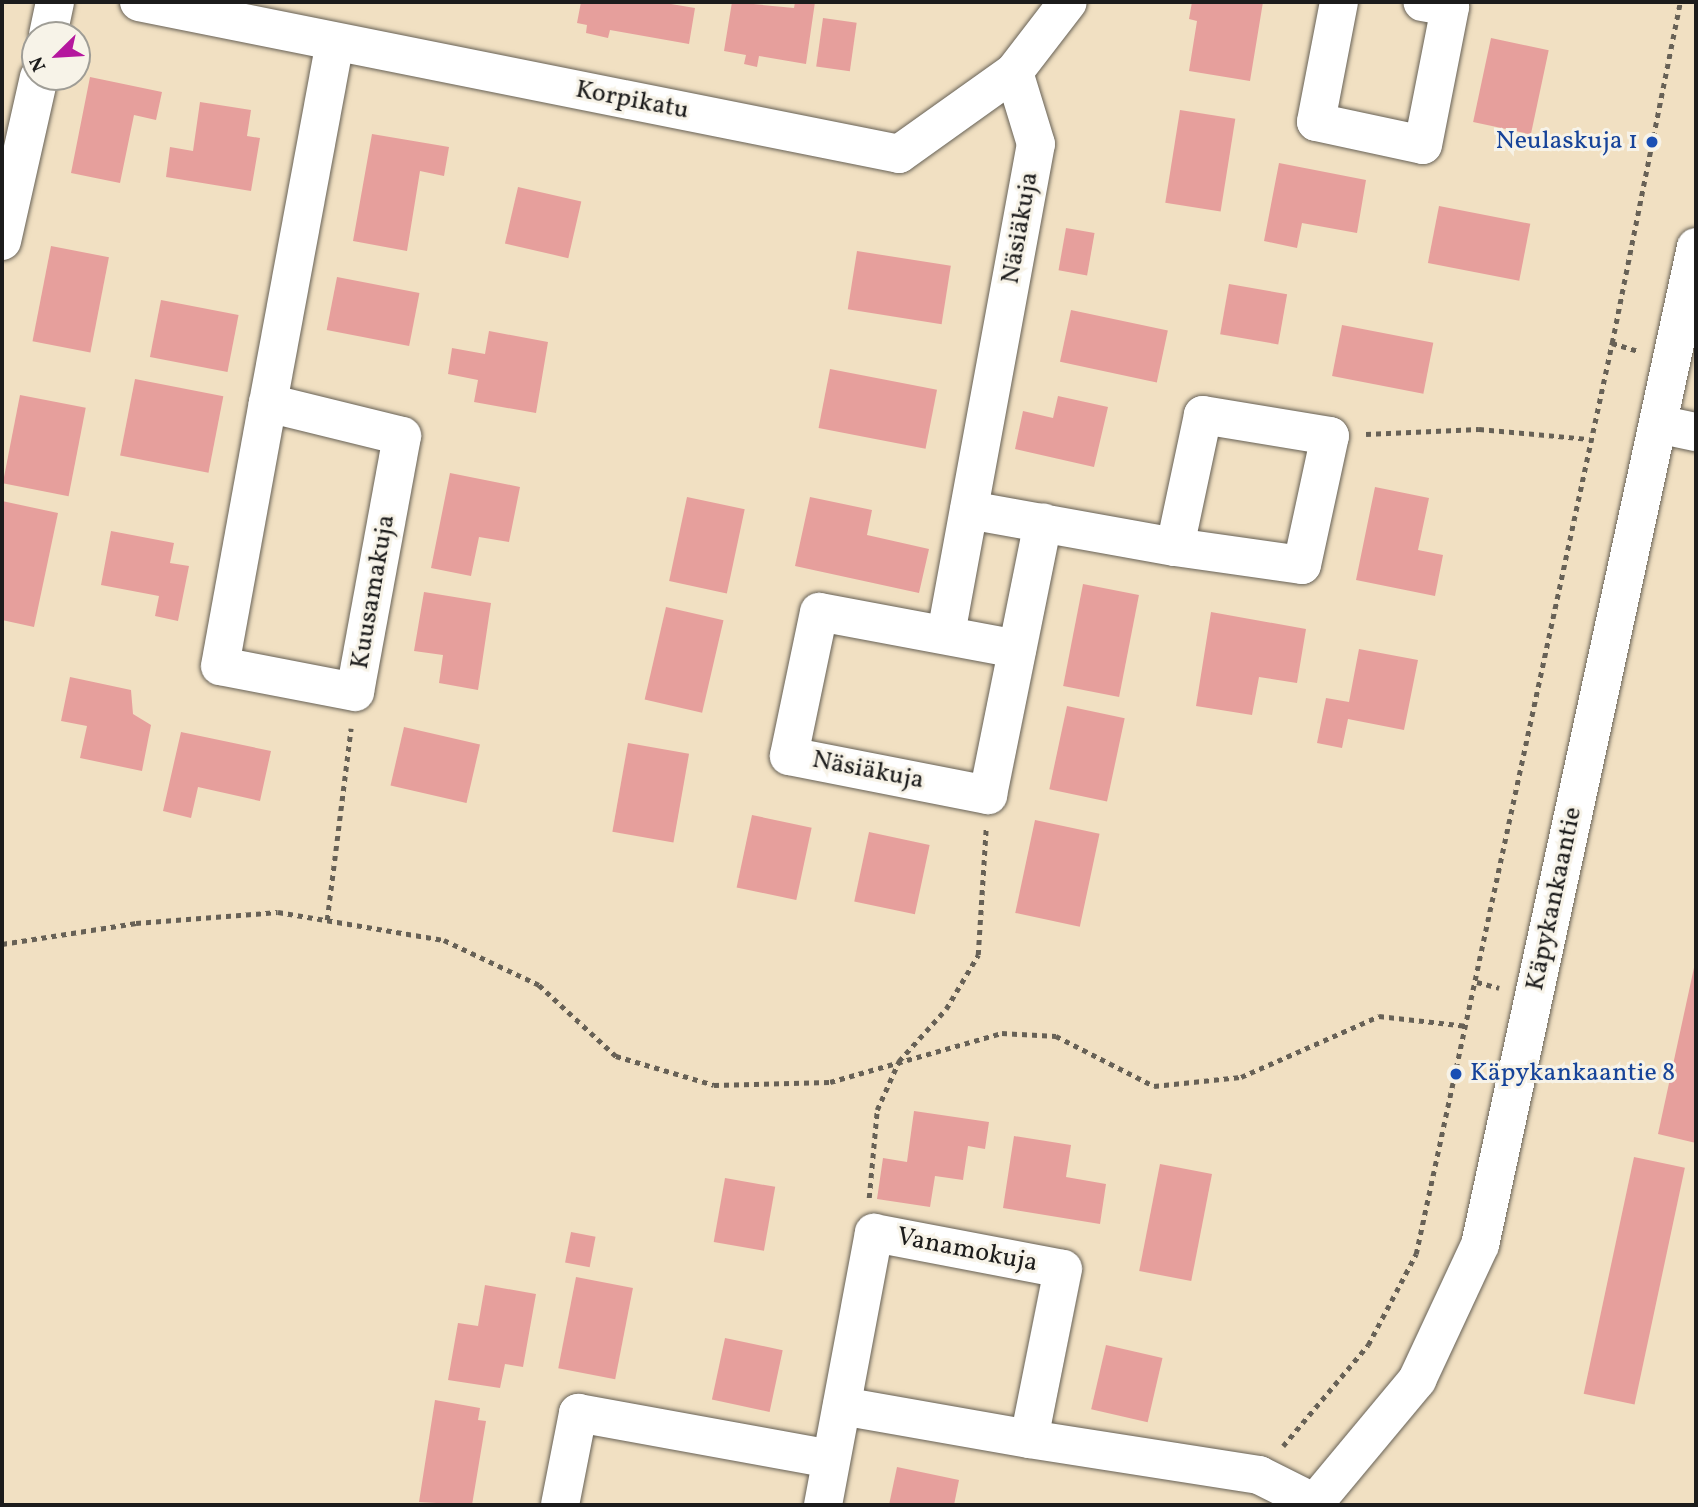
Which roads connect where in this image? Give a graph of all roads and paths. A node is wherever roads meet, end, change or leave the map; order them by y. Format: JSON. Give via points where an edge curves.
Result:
{"nodes":[{"id":1,"x":55,"y":2,"type":"edge"},
{"id":2,"x":139,"y":2,"type":"edge"},
{"id":3,"x":1068,"y":2,"type":"edge"},
{"id":4,"x":1339,"y":2,"type":"edge"},
{"id":5,"x":1422,"y":2,"type":"edge"},
{"id":6,"x":1681,"y":2,"type":"edge"},
{"id":7,"x":51,"y":21,"type":"edge"},
{"id":8,"x":335,"y":43,"type":"junction"},
{"id":9,"x":1014,"y":72,"type":"junction"},
{"id":10,"x":35,"y":91,"type":"edge"},
{"id":11,"x":2,"y":241,"type":"edge"},
{"id":12,"x":1696,"y":247,"type":"edge"},
{"id":13,"x":268,"y":403,"type":"junction"},
{"id":14,"x":1657,"y":424,"type":"junction"},
{"id":15,"x":1696,"y":432,"type":"edge"},
{"id":16,"x":1330,"y":436,"type":"junction"},
{"id":17,"x":1588,"y":439,"type":"junction"},
{"id":18,"x":969,"y":510,"type":"junction"},
{"id":19,"x":1044,"y":523,"type":"junction"},
{"id":20,"x":1175,"y":547,"type":"junction"},
{"id":21,"x":946,"y":634,"type":"junction"},
{"id":22,"x":1017,"y":649,"type":"junction"},
{"id":23,"x":355,"y":692,"type":"junction"},
{"id":24,"x":988,"y":795,"type":"junction"},
{"id":25,"x":327,"y":920,"type":"junction"},
{"id":26,"x":2,"y":944,"type":"edge"},
{"id":27,"x":1467,"y":1026,"type":"junction"},
{"id":28,"x":900,"y":1061,"type":"junction"},
{"id":29,"x":874,"y":1233,"type":"junction"},
{"id":30,"x":842,"y":1406,"type":"junction"},
{"id":31,"x":1030,"y":1439,"type":"junction"},
{"id":32,"x":831,"y":1459,"type":"junction"},
{"id":33,"x":1259,"y":1475,"type":"junction"},
{"id":34,"x":1314,"y":1504,"type":"edge"},
{"id":35,"x":560,"y":1505,"type":"edge"},
{"id":36,"x":823,"y":1505,"type":"edge"}],
"edges":[{"from":1,"to":7,"type":"street"},
{"from":2,"to":8,"type":"street","name":"Korpikatu"},
{"from":3,"to":9,"type":"street","name":"Korpikatu"},
{"from":4,"to":5,"type":"street","via":[[1316,122],[1423,145],[1450,8]]},
{"from":6,"to":17,"type":"path"},
{"from":8,"to":9,"type":"street","name":"Korpikatu","via":[[899,154]]},
{"from":8,"to":13,"type":"street","name":"Kuusamakuja"},
{"from":9,"to":18,"type":"street","name":"Näsiäkuja","via":[[1036,144]]},
{"from":10,"to":11,"type":"street"},
{"from":12,"to":14,"type":"street","name":"Käpykankaantie"},
{"from":13,"to":23,"type":"street","name":"Kuusamakuja","via":[[402,436]]},
{"from":13,"to":23,"type":"street","name":"Kuusamakuja","via":[[220,666]]},
{"from":14,"to":15,"type":"street"},
{"from":14,"to":34,"type":"street","name":"Käpykankaantie","via":[[1480,1245],[1417,1380]]},
{"from":16,"to":17,"type":"path","via":[[1479,429]]},
{"from":16,"to":20,"type":"street","via":[[1301,565]]},
{"from":16,"to":20,"type":"street","via":[[1203,415]]},
{"from":17,"to":27,"type":"path"},
{"from":18,"to":19,"type":"street"},
{"from":18,"to":21,"type":"street","name":"Näsiäkuja"},
{"from":19,"to":20,"type":"street"},
{"from":19,"to":22,"type":"street"},
{"from":21,"to":22,"type":"street","name":"Näsiäkuja"},
{"from":21,"to":24,"type":"street","name":"Näsiäkuja","via":[[819,612],[789,756]]},
{"from":22,"to":24,"type":"street"},
{"from":23,"to":25,"type":"path"},
{"from":24,"to":28,"type":"path","via":[[978,955],[946,1009]]},
{"from":25,"to":26,"type":"path","via":[[278,912],[136,923]]},
{"from":25,"to":28,"type":"path","via":[[444,940],[539,985],[616,1056],[714,1086],[830,1082]]},
{"from":27,"to":28,"type":"path","via":[[1379,1016],[1241,1077],[1154,1086],[1056,1036],[1002,1033]]},
{"from":27,"to":33,"type":"path","via":[[1416,1254],[1368,1345]]},
{"from":28,"to":29,"type":"path","via":[[877,1111],[868,1186]]},
{"from":29,"to":30,"type":"street","name":"Vanamokuja"},
{"from":29,"to":31,"type":"street","name":"Vanamokuja","via":[[1063,1269]]},
{"from":30,"to":31,"type":"street"},
{"from":30,"to":32,"type":"street","name":"Vanamokuja"},
{"from":31,"to":33,"type":"street"},
{"from":32,"to":35,"type":"street","via":[[578,1413]]},
{"from":32,"to":36,"type":"street","name":"Vanamokuja"},
{"from":33,"to":34,"type":"street"}]}
